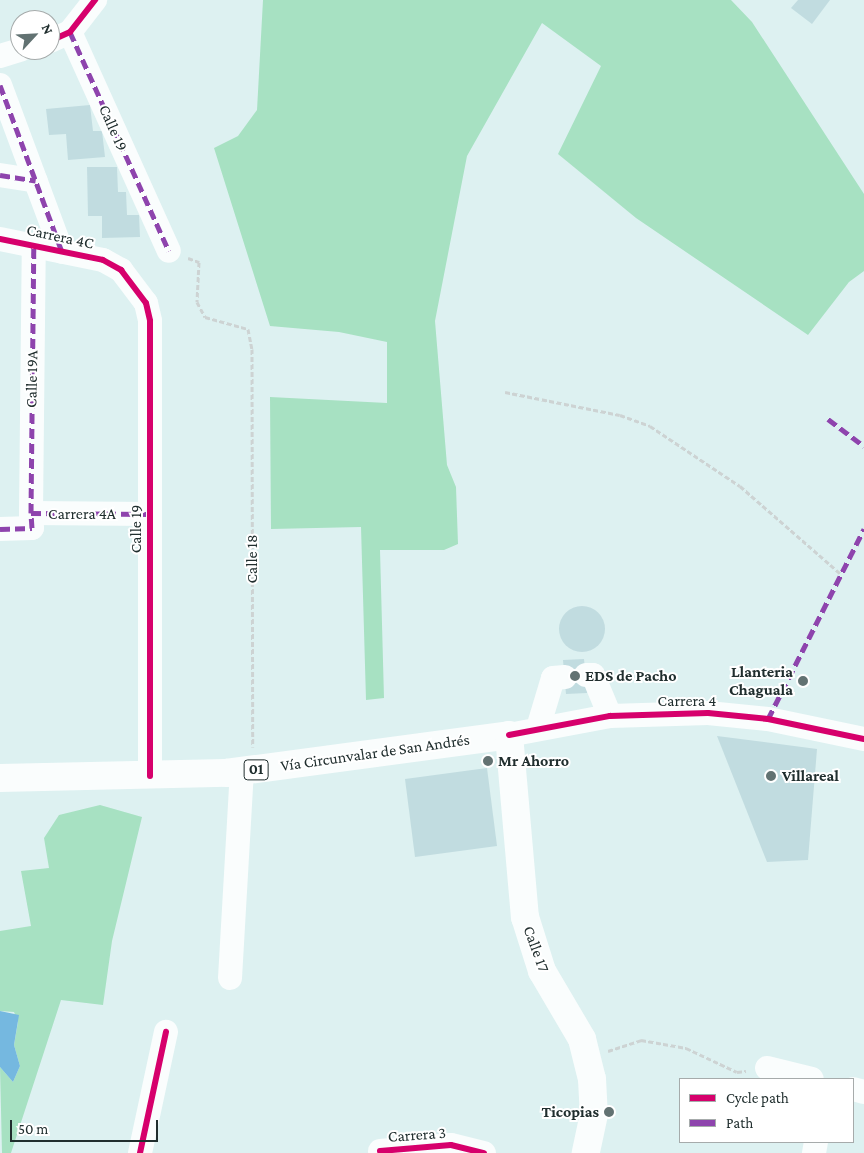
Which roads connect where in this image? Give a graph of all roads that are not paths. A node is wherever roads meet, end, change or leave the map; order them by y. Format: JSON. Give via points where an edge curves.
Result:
{"nodes":[{"id":1,"x":95,"y":0,"type":"edge"},
{"id":2,"x":60,"y":37,"type":"edge"},
{"id":3,"x":0,"y":85,"type":"edge"},
{"id":4,"x":0,"y":175,"type":"edge"},
{"id":5,"x":36,"y":181,"type":"junction"},
{"id":6,"x":0,"y":239,"type":"edge"},
{"id":7,"x":34,"y":246,"type":"junction"},
{"id":8,"x":168,"y":250,"type":"road end"},
{"id":9,"x":62,"y":252,"type":"junction"},
{"id":10,"x":136,"y":286,"type":"joint"},
{"id":11,"x":31,"y":513,"type":"junction"},
{"id":12,"x":150,"y":514,"type":"junction"},
{"id":13,"x":0,"y":529,"type":"edge"},
{"id":14,"x":610,"y":716,"type":"junction"},
{"id":15,"x":538,"y":728,"type":"junction"},
{"id":16,"x":509,"y":735,"type":"junction"},
{"id":17,"x":864,"y":739,"type":"edge"},
{"id":18,"x":248,"y":770,"type":"junction"},
{"id":19,"x":150,"y":776,"type":"junction"},
{"id":20,"x":0,"y":778,"type":"edge"},
{"id":21,"x":230,"y":978,"type":"dead end"},
{"id":22,"x":166,"y":1032,"type":"dead end"},
{"id":23,"x":767,"y":1068,"type":"road end"},
{"id":24,"x":808,"y":1078,"type":"edge"},
{"id":25,"x":380,"y":1151,"type":"dead end"},
{"id":26,"x":140,"y":1153,"type":"edge"},
{"id":27,"x":484,"y":1153,"type":"edge"},
{"id":28,"x":586,"y":1153,"type":"edge"}],
"edges":[{"from":1,"to":2,"type":"street"},
{"from":2,"to":8,"type":"street","name":"Calle 19"},
{"from":3,"to":5,"type":"street"},
{"from":4,"to":5,"type":"street"},
{"from":5,"to":9,"type":"street"},
{"from":6,"to":7,"type":"street","name":"Carrera 4C"},
{"from":7,"to":9,"type":"street","name":"Carrera 4C"},
{"from":7,"to":11,"type":"street","name":"Calle 19A"},
{"from":9,"to":10,"type":"street","name":"Carrera 4C","via":[[103,260]]},
{"from":10,"to":12,"type":"street","name":"Calle 19","via":[[150,321]]},
{"from":11,"to":12,"type":"street","name":"Carrera 4A"},
{"from":11,"to":13,"type":"street","name":"Carrera 4A","via":[[32,528]]},
{"from":12,"to":19,"type":"street","name":"Calle 19"},
{"from":14,"to":15,"type":"street","name":"Carrera 4"},
{"from":14,"to":15,"type":"street","via":[[593,675],[554,678]]},
{"from":14,"to":17,"type":"street","name":"Carrera 4","via":[[725,715]]},
{"from":15,"to":16,"type":"street","name":"Carrera 4"},
{"from":16,"to":18,"type":"highway","name":"Vía Circunvalar de San Andrés","number":"01"},
{"from":16,"to":28,"type":"highway","name":"Calle 17","via":[[525,917],[542,971],[582,1039],[588,1058],[594,1114]]},
{"from":18,"to":19,"type":"highway","name":"Vía Circunvalar de San Andrés","number":"01"},
{"from":18,"to":21,"type":"street"},
{"from":19,"to":20,"type":"highway","name":"Vía Circunvalar de San Andrés","number":"01"},
{"from":22,"to":26,"type":"street"},
{"from":23,"to":24,"type":"street"},
{"from":25,"to":27,"type":"street","name":"Carrera 3","via":[[451,1145]]}]}
